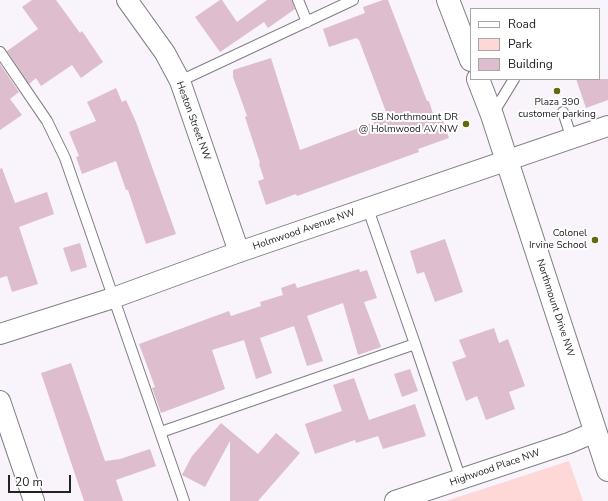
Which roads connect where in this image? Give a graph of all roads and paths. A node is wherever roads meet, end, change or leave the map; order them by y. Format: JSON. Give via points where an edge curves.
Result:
{"nodes":[{"id":1,"x":127,"y":0,"type":"edge"},
{"id":2,"x":298,"y":0,"type":"edge"},
{"id":3,"x":353,"y":0,"type":"edge"},
{"id":4,"x":448,"y":0,"type":"edge"},
{"id":5,"x":307,"y":22,"type":"junction"},
{"id":6,"x":0,"y":52,"type":"edge"},
{"id":7,"x":470,"y":57,"type":"edge"},
{"id":8,"x":478,"y":80,"type":"edge"},
{"id":9,"x":513,"y":80,"type":"edge"},
{"id":10,"x":180,"y":81,"type":"junction"},
{"id":11,"x":563,"y":112,"type":"dead end"},
{"id":12,"x":492,"y":115,"type":"junction"},
{"id":13,"x":608,"y":126,"type":"edge"},
{"id":14,"x":572,"y":138,"type":"junction"},
{"id":15,"x":507,"y":161,"type":"junction"},
{"id":16,"x":368,"y":209,"type":"junction"},
{"id":17,"x":239,"y":252,"type":"junction"},
{"id":18,"x":113,"y":298,"type":"junction"},
{"id":19,"x":0,"y":334,"type":"edge"},
{"id":20,"x":415,"y":344,"type":"junction"},
{"id":21,"x":0,"y":401,"type":"edge"},
{"id":22,"x":161,"y":432,"type":"junction"},
{"id":23,"x":595,"y":432,"type":"junction"},
{"id":24,"x":608,"y":470,"type":"edge"},
{"id":25,"x":461,"y":480,"type":"junction"},
{"id":26,"x":34,"y":501,"type":"edge"},
{"id":27,"x":184,"y":501,"type":"edge"},
{"id":28,"x":394,"y":501,"type":"edge"}],
"edges":[{"from":1,"to":10,"type":"street","name":"Heston Street NW"},
{"from":2,"to":5,"type":"lane"},
{"from":3,"to":5,"type":"lane"},
{"from":4,"to":7,"type":"street"},
{"from":5,"to":10,"type":"lane"},
{"from":6,"to":18,"type":"lane","via":[[47,120],[65,158]]},
{"from":8,"to":12,"type":"street","name":"Northmount Drive NW"},
{"from":9,"to":12,"type":"lane"},
{"from":10,"to":17,"type":"street","name":"Heston Street NW"},
{"from":11,"to":14,"type":"lane"},
{"from":12,"to":15,"type":"street","name":"Northmount Drive NW"},
{"from":13,"to":14,"type":"street","name":"Holmwood Avenue NW"},
{"from":14,"to":15,"type":"street","name":"Holmwood Avenue NW"},
{"from":15,"to":16,"type":"street","name":"Holmwood Avenue NW"},
{"from":15,"to":23,"type":"street","name":"Northmount Drive NW"},
{"from":16,"to":17,"type":"street","name":"Holmwood Avenue NW"},
{"from":16,"to":20,"type":"lane"},
{"from":17,"to":18,"type":"street","name":"Holmwood Avenue NW"},
{"from":18,"to":19,"type":"street","name":"Holmwood Avenue NW"},
{"from":18,"to":22,"type":"lane"},
{"from":20,"to":22,"type":"lane"},
{"from":20,"to":25,"type":"lane"},
{"from":21,"to":26,"type":"street"},
{"from":22,"to":27,"type":"lane"},
{"from":23,"to":24,"type":"street","name":"Northmount Drive NW"},
{"from":23,"to":25,"type":"street","name":"Highwood Place NW"},
{"from":25,"to":28,"type":"street","name":"Highwood Place NW"}]}
